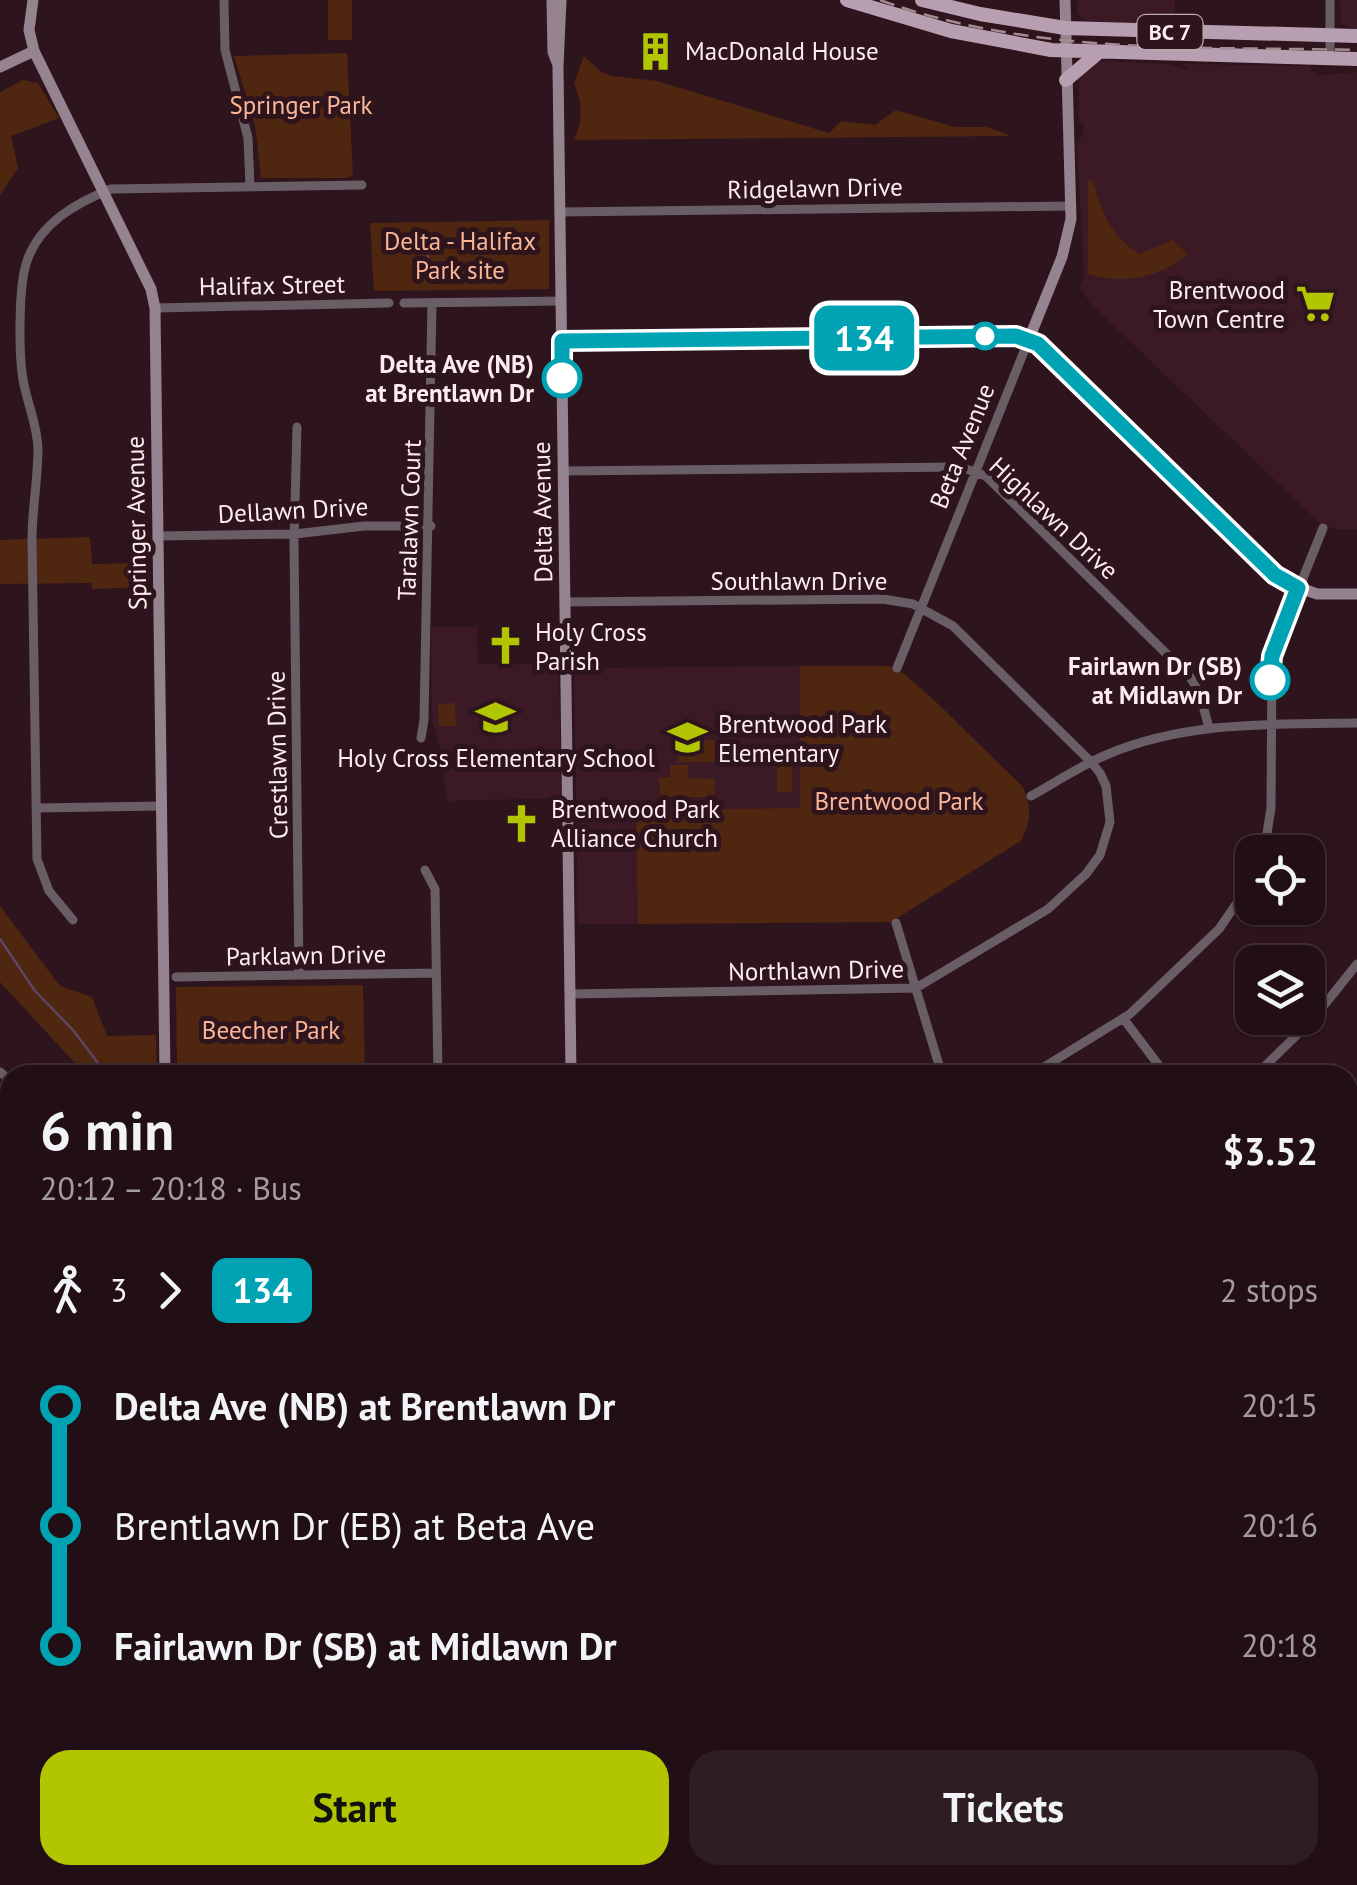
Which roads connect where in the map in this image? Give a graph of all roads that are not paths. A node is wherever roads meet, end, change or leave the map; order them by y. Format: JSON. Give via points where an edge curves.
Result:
{"nodes":[{"id":1,"x":33,"y":0,"type":"edge"},
{"id":2,"x":224,"y":0,"type":"edge"},
{"id":3,"x":552,"y":0,"type":"edge"},
{"id":4,"x":562,"y":0,"type":"edge"},
{"id":5,"x":847,"y":0,"type":"edge"},
{"id":6,"x":922,"y":0,"type":"edge"},
{"id":7,"x":1065,"y":0,"type":"edge"},
{"id":8,"x":1330,"y":0,"type":"edge"},
{"id":9,"x":1065,"y":28,"type":"junction"},
{"id":10,"x":1330,"y":36,"type":"junction"},
{"id":11,"x":1357,"y":36,"type":"edge"},
{"id":12,"x":34,"y":51,"type":"junction"},
{"id":13,"x":1065,"y":51,"type":"junction"},
{"id":14,"x":1098,"y":53,"type":"junction"},
{"id":15,"x":1330,"y":58,"type":"junction"},
{"id":16,"x":1357,"y":58,"type":"edge"},
{"id":17,"x":0,"y":68,"type":"edge"},
{"id":18,"x":558,"y":68,"type":"junction"},
{"id":19,"x":1066,"y":80,"type":"junction"},
{"id":20,"x":362,"y":185,"type":"dead end"},
{"id":21,"x":250,"y":186,"type":"junction"},
{"id":22,"x":102,"y":192,"type":"junction"},
{"id":23,"x":1071,"y":206,"type":"junction"},
{"id":24,"x":560,"y":212,"type":"junction"},
{"id":25,"x":562,"y":301,"type":"junction"},
{"id":26,"x":390,"y":303,"type":"dead end"},
{"id":27,"x":404,"y":303,"type":"dead end"},
{"id":28,"x":432,"y":303,"type":"junction"},
{"id":29,"x":156,"y":308,"type":"junction"},
{"id":30,"x":1029,"y":339,"type":"junction"},
{"id":31,"x":562,"y":341,"type":"junction"},
{"id":32,"x":296,"y":427,"type":"dead end"},
{"id":33,"x":976,"y":470,"type":"junction"},
{"id":34,"x":564,"y":471,"type":"junction"},
{"id":35,"x":430,"y":526,"type":"junction"},
{"id":36,"x":1323,"y":528,"type":"dead end"},
{"id":37,"x":295,"y":534,"type":"junction"},
{"id":38,"x":158,"y":536,"type":"junction"},
{"id":39,"x":1298,"y":588,"type":"junction"},
{"id":40,"x":1357,"y":594,"type":"edge"},
{"id":41,"x":566,"y":602,"type":"junction"},
{"id":42,"x":921,"y":607,"type":"junction"},
{"id":43,"x":897,"y":668,"type":"dead end"},
{"id":44,"x":1357,"y":723,"type":"edge"},
{"id":45,"x":1270,"y":725,"type":"junction"},
{"id":46,"x":1208,"y":728,"type":"junction"},
{"id":47,"x":421,"y":738,"type":"dead end"},
{"id":48,"x":1091,"y":762,"type":"junction"},
{"id":49,"x":1031,"y":796,"type":"dead end"},
{"id":50,"x":162,"y":806,"type":"junction"},
{"id":51,"x":36,"y":808,"type":"junction"},
{"id":52,"x":1267,"y":835,"type":"edge"},
{"id":53,"x":426,"y":870,"type":"dead end"},
{"id":54,"x":1235,"y":906,"type":"edge"},
{"id":55,"x":72,"y":920,"type":"dead end"},
{"id":56,"x":896,"y":923,"type":"dead end"},
{"id":57,"x":1357,"y":964,"type":"edge"},
{"id":58,"x":436,"y":973,"type":"junction"},
{"id":59,"x":299,"y":975,"type":"junction"},
{"id":60,"x":176,"y":976,"type":"dead end"},
{"id":61,"x":916,"y":988,"type":"junction"},
{"id":62,"x":570,"y":994,"type":"junction"},
{"id":63,"x":1123,"y":1018,"type":"junction"},
{"id":64,"x":165,"y":1065,"type":"edge"},
{"id":65,"x":438,"y":1065,"type":"edge"},
{"id":66,"x":571,"y":1065,"type":"edge"},
{"id":67,"x":939,"y":1065,"type":"edge"},
{"id":68,"x":1048,"y":1065,"type":"edge"},
{"id":69,"x":1158,"y":1065,"type":"edge"},
{"id":70,"x":1266,"y":1065,"type":"edge"}],
"edges":[{"from":1,"to":12,"type":"street","name":"Springer Avenue"},
{"from":2,"to":21,"type":"street","via":[[225,50],[248,138]]},
{"from":3,"to":18,"type":"street","name":"Delta Avenue"},
{"from":4,"to":18,"type":"street","name":"Delta Avenue"},
{"from":5,"to":13,"type":"main road","number":"BC 7","via":[[966,34]]},
{"from":6,"to":9,"type":"main road","number":"BC 7"},
{"from":7,"to":9,"type":"street","name":"Beta Avenue"},
{"from":8,"to":10,"type":"street"},
{"from":9,"to":10,"type":"main road","number":"BC 7"},
{"from":9,"to":13,"type":"street","name":"Beta Avenue"},
{"from":10,"to":11,"type":"main road","number":"BC 7"},
{"from":10,"to":15,"type":"street"},
{"from":12,"to":17,"type":"street"},
{"from":12,"to":22,"type":"street","name":"Springer Avenue"},
{"from":13,"to":14,"type":"main road","number":"BC 7"},
{"from":13,"to":19,"type":"street","name":"Beta Avenue"},
{"from":14,"to":15,"type":"main road","number":"BC 7"},
{"from":14,"to":19,"type":"main road"},
{"from":15,"to":16,"type":"main road","number":"BC 7"},
{"from":18,"to":24,"type":"street","name":"Delta Avenue"},
{"from":19,"to":23,"type":"street","name":"Beta Avenue"},
{"from":20,"to":21,"type":"street"},
{"from":21,"to":22,"type":"street"},
{"from":22,"to":29,"type":"street","name":"Springer Avenue"},
{"from":22,"to":51,"type":"street","via":[[50,224],[23,281],[22,374],[38,448],[32,536]]},
{"from":23,"to":24,"type":"street","name":"Ridgelawn Drive"},
{"from":23,"to":30,"type":"street","name":"Beta Avenue","via":[[1062,257]]},
{"from":24,"to":25,"type":"street","name":"Delta Avenue"},
{"from":25,"to":28,"type":"street"},
{"from":25,"to":31,"type":"street","name":"Delta Avenue"},
{"from":26,"to":29,"type":"street","name":"Halifax Street"},
{"from":27,"to":28,"type":"street"},
{"from":28,"to":35,"type":"street","name":"Taralawn Court"},
{"from":29,"to":38,"type":"street","name":"Springer Avenue"},
{"from":30,"to":31,"type":"street"},
{"from":30,"to":33,"type":"street","name":"Beta Avenue"},
{"from":30,"to":39,"type":"street","via":[[1275,575]]},
{"from":31,"to":34,"type":"street","name":"Delta Avenue"},
{"from":32,"to":37,"type":"street","name":"Crestlawn Drive"},
{"from":33,"to":34,"type":"street","name":"Highlawn Drive"},
{"from":33,"to":42,"type":"street","name":"Beta Avenue"},
{"from":33,"to":46,"type":"street","name":"Highlawn Drive","via":[[1190,676]]},
{"from":34,"to":41,"type":"street","name":"Delta Avenue"},
{"from":35,"to":37,"type":"street","name":"Dellawn Drive"},
{"from":35,"to":47,"type":"street","name":"Taralawn Court"},
{"from":36,"to":39,"type":"street"},
{"from":37,"to":38,"type":"street","name":"Dellawn Drive"},
{"from":37,"to":59,"type":"street","name":"Crestlawn Drive"},
{"from":38,"to":50,"type":"street","name":"Springer Avenue"},
{"from":39,"to":40,"type":"street"},
{"from":39,"to":45,"type":"street","via":[[1272,656]]},
{"from":41,"to":42,"type":"street","name":"Southlawn Drive","via":[[882,598]]},
{"from":41,"to":62,"type":"street","name":"Delta Avenue"},
{"from":42,"to":43,"type":"street","name":"Beta Avenue"},
{"from":42,"to":48,"type":"street","name":"Southlawn Drive","via":[[953,626]]},
{"from":44,"to":45,"type":"street"},
{"from":45,"to":46,"type":"street"},
{"from":45,"to":52,"type":"street"},
{"from":46,"to":48,"type":"street"},
{"from":48,"to":49,"type":"street"},
{"from":48,"to":61,"type":"street","name":"Northlawn Drive","via":[[1106,786],[1110,822],[1086,874],[1048,909]]},
{"from":50,"to":51,"type":"street"},
{"from":50,"to":64,"type":"street","name":"Springer Avenue"},
{"from":51,"to":55,"type":"street","via":[[37,859],[49,891]]},
{"from":53,"to":58,"type":"street","via":[[434,889]]},
{"from":54,"to":63,"type":"street","via":[[1219,929]]},
{"from":56,"to":61,"type":"street"},
{"from":57,"to":70,"type":"street"},
{"from":58,"to":59,"type":"street","name":"Parklawn Drive"},
{"from":58,"to":65,"type":"street"},
{"from":59,"to":60,"type":"street","name":"Parklawn Drive"},
{"from":61,"to":62,"type":"street","name":"Northlawn Drive"},
{"from":61,"to":67,"type":"street"},
{"from":62,"to":66,"type":"street","name":"Delta Avenue"},
{"from":63,"to":68,"type":"street"},
{"from":63,"to":69,"type":"street"}]}
